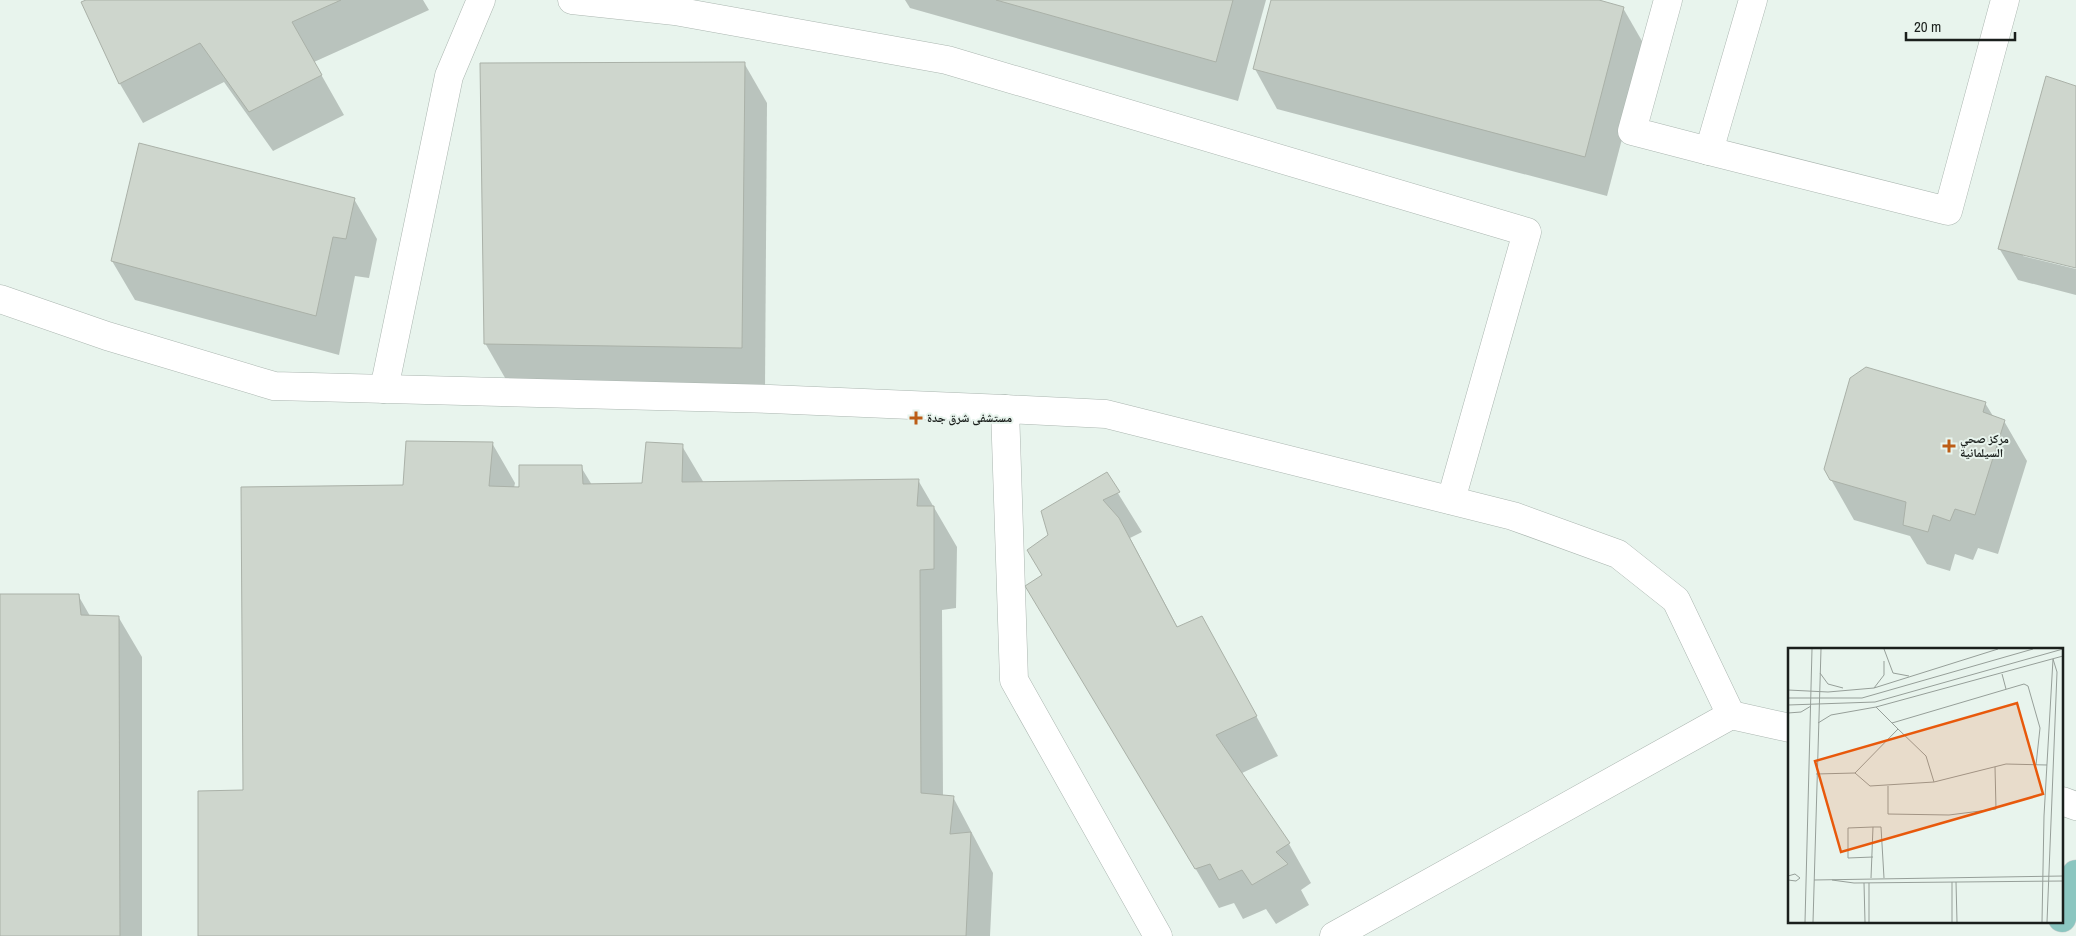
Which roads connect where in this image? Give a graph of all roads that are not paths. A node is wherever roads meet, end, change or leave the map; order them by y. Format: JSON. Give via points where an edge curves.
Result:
{"nodes":[{"id":1,"x":481,"y":0,"type":"edge"},
{"id":2,"x":572,"y":0,"type":"edge"},
{"id":3,"x":1668,"y":0,"type":"edge"},
{"id":4,"x":1752,"y":0,"type":"edge"},
{"id":5,"x":2005,"y":0,"type":"edge"},
{"id":6,"x":1709,"y":151,"type":"junction"},
{"id":7,"x":0,"y":300,"type":"edge"},
{"id":8,"x":384,"y":389,"type":"junction"},
{"id":9,"x":1005,"y":409,"type":"junction"},
{"id":10,"x":1451,"y":500,"type":"junction"},
{"id":11,"x":1730,"y":715,"type":"junction"},
{"id":12,"x":1788,"y":728,"type":"edge"},
{"id":13,"x":2064,"y":802,"type":"edge"},
{"id":14,"x":2076,"y":806,"type":"edge"},
{"id":15,"x":2076,"y":874,"type":"edge"},
{"id":16,"x":2064,"y":912,"type":"edge"},
{"id":17,"x":2060,"y":924,"type":"edge"},
{"id":18,"x":1158,"y":936,"type":"edge"},
{"id":19,"x":1334,"y":936,"type":"edge"},
{"id":20,"x":2056,"y":936,"type":"edge"}],
"edges":[{"from":1,"to":8,"type":"lane","via":[[449,76]]},
{"from":2,"to":10,"type":"lane","via":[[675,12],[947,60],[1528,232]]},
{"from":3,"to":6,"type":"lane","via":[[1632,131]]},
{"from":4,"to":6,"type":"lane"},
{"from":5,"to":6,"type":"lane","via":[[1948,211]]},
{"from":7,"to":8,"type":"lane","via":[[274,386]]},
{"from":8,"to":9,"type":"lane"},
{"from":9,"to":10,"type":"lane","via":[[1106,414]]},
{"from":9,"to":18,"type":"lane","via":[[1014,680]]},
{"from":10,"to":11,"type":"lane","via":[[1514,516],[1618,554],[1676,600]]},
{"from":11,"to":12,"type":"lane"},
{"from":11,"to":19,"type":"lane"},
{"from":13,"to":14,"type":"lane"},
{"from":15,"to":16,"type":"main road"},
{"from":17,"to":20,"type":"main road"}]}
